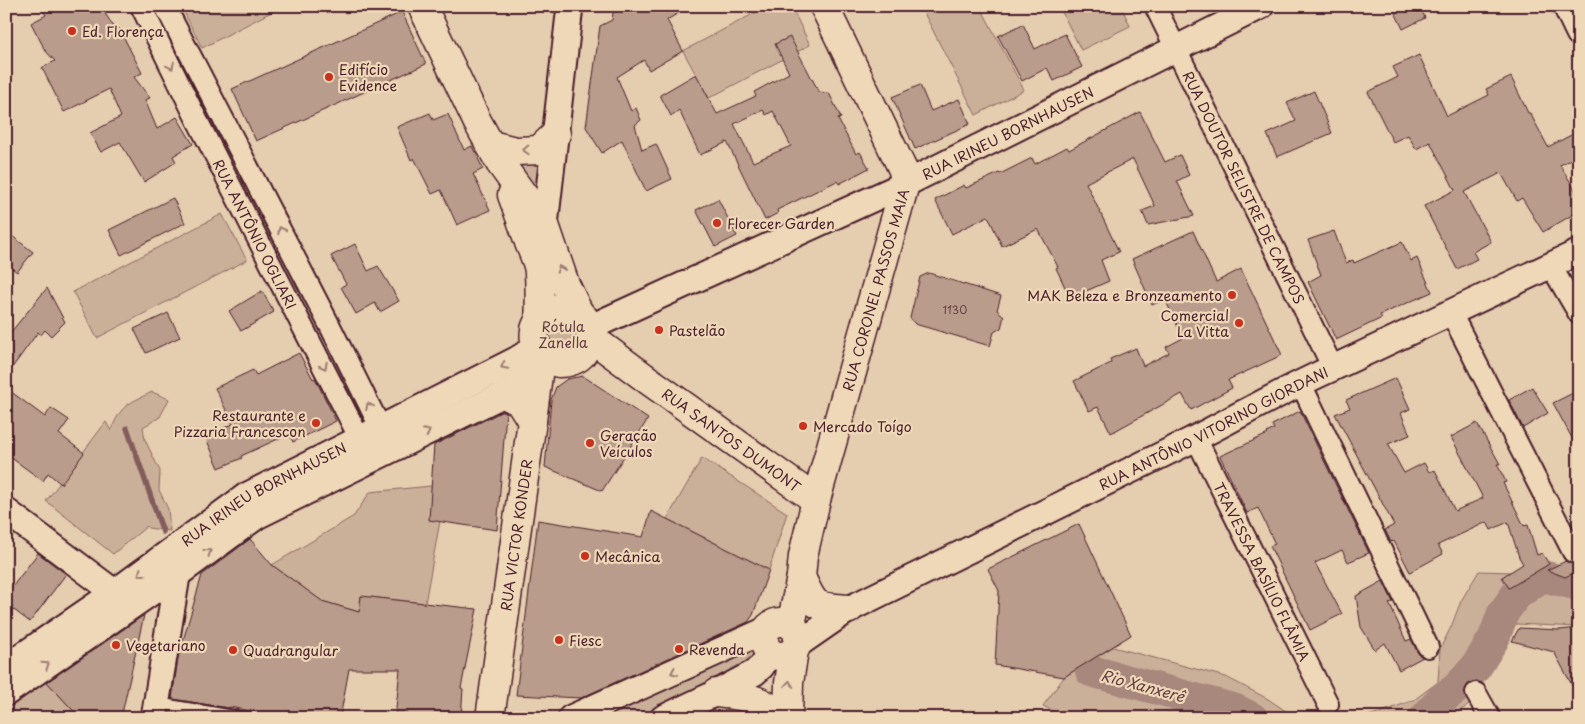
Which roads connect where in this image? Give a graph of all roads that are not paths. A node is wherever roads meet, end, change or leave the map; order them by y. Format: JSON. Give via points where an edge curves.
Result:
{"nodes":[{"id":1,"x":141,"y":6,"type":"edge"},
{"id":2,"x":165,"y":6,"type":"edge"},
{"id":3,"x":422,"y":6,"type":"edge"},
{"id":4,"x":570,"y":6,"type":"edge"},
{"id":5,"x":824,"y":6,"type":"edge"},
{"id":6,"x":1155,"y":6,"type":"edge"},
{"id":7,"x":1261,"y":6,"type":"edge"},
{"id":8,"x":1566,"y":6,"type":"edge"},
{"id":9,"x":180,"y":33,"type":"junction"},
{"id":10,"x":1579,"y":33,"type":"edge"},
{"id":11,"x":159,"y":43,"type":"junction"},
{"id":12,"x":1175,"y":48,"type":"junction"},
{"id":13,"x":218,"y":109,"type":"junction"},
{"id":14,"x":196,"y":118,"type":"junction"},
{"id":15,"x":556,"y":134,"type":"junction"},
{"id":16,"x":496,"y":154,"type":"junction"},
{"id":17,"x":256,"y":183,"type":"junction"},
{"id":18,"x":905,"y":184,"type":"junction"},
{"id":19,"x":235,"y":193,"type":"junction"},
{"id":20,"x":545,"y":225,"type":"junction"},
{"id":21,"x":1579,"y":252,"type":"edge"},
{"id":22,"x":295,"y":258,"type":"junction"},
{"id":23,"x":1551,"y":266,"type":"junction"},
{"id":24,"x":538,"y":267,"type":"junction"},
{"id":25,"x":274,"y":269,"type":"junction"},
{"id":26,"x":1452,"y":313,"type":"junction"},
{"id":27,"x":1579,"y":314,"type":"edge"},
{"id":28,"x":586,"y":326,"type":"junction"},
{"id":29,"x":331,"y":328,"type":"junction"},
{"id":30,"x":309,"y":338,"type":"junction"},
{"id":31,"x":547,"y":352,"type":"junction"},
{"id":32,"x":1334,"y":368,"type":"junction"},
{"id":33,"x":648,"y":380,"type":"junction"},
{"id":34,"x":1300,"y":382,"type":"junction"},
{"id":35,"x":470,"y":383,"type":"junction"},
{"id":36,"x":504,"y":394,"type":"junction"},
{"id":37,"x":480,"y":406,"type":"junction"},
{"id":38,"x":532,"y":421,"type":"junction"},
{"id":39,"x":1196,"y":438,"type":"junction"},
{"id":40,"x":362,"y":451,"type":"junction"},
{"id":41,"x":816,"y":500,"type":"junction"},
{"id":42,"x":6,"y":511,"type":"edge"},
{"id":43,"x":183,"y":542,"type":"junction"},
{"id":44,"x":1573,"y":552,"type":"dead end"},
{"id":45,"x":802,"y":567,"type":"junction"},
{"id":46,"x":178,"y":574,"type":"junction"},
{"id":47,"x":124,"y":599,"type":"junction"},
{"id":48,"x":849,"y":608,"type":"junction"},
{"id":49,"x":782,"y":639,"type":"junction"},
{"id":50,"x":1428,"y":647,"type":"dead end"},
{"id":51,"x":6,"y":667,"type":"edge"},
{"id":52,"x":7,"y":692,"type":"edge"},
{"id":53,"x":1476,"y":693,"type":"dead end"},
{"id":54,"x":716,"y":694,"type":"junction"},
{"id":55,"x":1328,"y":704,"type":"dead end"},
{"id":56,"x":155,"y":710,"type":"edge"},
{"id":57,"x":772,"y":715,"type":"edge"},
{"id":58,"x":492,"y":717,"type":"edge"},
{"id":59,"x":246,"y":718,"type":"edge"},
{"id":60,"x":571,"y":718,"type":"edge"},
{"id":61,"x":663,"y":718,"type":"edge"},
{"id":62,"x":1490,"y":718,"type":"edge"}],
"edges":[{"from":1,"to":11,"type":"street","name":"RUA ANTÔNIO OGLIARI"},
{"from":2,"to":9,"type":"street","name":"RUA ANTÔNIO OGLIARI"},
{"from":3,"to":16,"type":"main road"},
{"from":4,"to":15,"type":"street"},
{"from":5,"to":18,"type":"main road","name":"RUA CORONEL PASSOS MAIA","via":[[904,170]]},
{"from":6,"to":12,"type":"street","name":"RUA DOUTOR SELISTRE DE CAMPOS"},
{"from":7,"to":12,"type":"street","name":"RUA IRINEU BORNHAUSEN"},
{"from":8,"to":10,"type":"street"},
{"from":9,"to":11,"type":"street"},
{"from":9,"to":13,"type":"street","name":"RUA ANTÔNIO OGLIARI"},
{"from":11,"to":14,"type":"street","name":"RUA ANTÔNIO OGLIARI","one_way":true},
{"from":12,"to":18,"type":"street","name":"RUA IRINEU BORNHAUSEN"},
{"from":12,"to":32,"type":"street","name":"RUA DOUTOR SELISTRE DE CAMPOS"},
{"from":13,"to":14,"type":"street"},
{"from":13,"to":17,"type":"street","name":"RUA ANTÔNIO OGLIARI"},
{"from":14,"to":19,"type":"street","name":"RUA ANTÔNIO OGLIARI"},
{"from":15,"to":16,"type":"main road","one_way":true,"via":[[539,150]]},
{"from":15,"to":20,"type":"street"},
{"from":16,"to":20,"type":"main road"},
{"from":16,"to":24,"type":"main road"},
{"from":17,"to":19,"type":"street"},
{"from":22,"to":17,"type":"street","name":"RUA ANTÔNIO OGLIARI","one_way":true},
{"from":18,"to":28,"type":"street","name":"RUA IRINEU BORNHAUSEN"},
{"from":18,"to":41,"type":"main road","name":"RUA CORONEL PASSOS MAIA"},
{"from":19,"to":25,"type":"street","name":"RUA ANTÔNIO OGLIARI"},
{"from":20,"to":24,"type":"main road"},
{"from":28,"to":20,"type":"main road","one_way":true,"via":[[565,284]]},
{"from":21,"to":23,"type":"street","name":"RUA ANTÔNIO VITORINO GIORDANI"},
{"from":22,"to":25,"type":"street"},
{"from":22,"to":29,"type":"street","name":"RUA ANTÔNIO OGLIARI"},
{"from":23,"to":26,"type":"street","name":"RUA ANTÔNIO VITORINO GIORDANI"},
{"from":23,"to":27,"type":"street"},
{"from":24,"to":31,"type":"main road"},
{"from":25,"to":30,"type":"street","name":"RUA ANTÔNIO OGLIARI"},
{"from":26,"to":32,"type":"street","name":"RUA ANTÔNIO VITORINO GIORDANI"},
{"from":26,"to":44,"type":"street"},
{"from":28,"to":31,"type":"main road","via":[[588,346],[583,354]]},
{"from":28,"to":31,"type":"main road","via":[[570,308],[562,307],[545,313]]},
{"from":28,"to":33,"type":"main road","name":"RUA SANTOS DUMONT"},
{"from":29,"to":30,"type":"street"},
{"from":40,"to":29,"type":"street","name":"RUA ANTÔNIO OGLIARI","one_way":true},
{"from":30,"to":40,"type":"street","name":"RUA ANTÔNIO OGLIARI","one_way":true},
{"from":31,"to":33,"type":"main road"},
{"from":31,"to":35,"type":"street","name":"RUA IRINEU BORNHAUSEN","one_way":true,"via":[[516,360]]},
{"from":31,"to":36,"type":"street","name":"RUA IRINEU BORNHAUSEN"},
{"from":31,"to":38,"type":"main road","name":"RUA VICTOR KONDER"},
{"from":32,"to":34,"type":"street","name":"RUA ANTÔNIO VITORINO GIORDANI"},
{"from":33,"to":41,"type":"main road","name":"RUA SANTOS DUMONT"},
{"from":34,"to":39,"type":"street","name":"RUA ANTÔNIO VITORINO GIORDANI"},
{"from":34,"to":50,"type":"street"},
{"from":35,"to":37,"type":"street"},
{"from":35,"to":40,"type":"street","name":"RUA IRINEU BORNHAUSEN"},
{"from":36,"to":37,"type":"street","name":"RUA IRINEU BORNHAUSEN"},
{"from":36,"to":38,"type":"main road","via":[[520,402]]},
{"from":40,"to":37,"type":"street","name":"RUA IRINEU BORNHAUSEN","one_way":true},
{"from":38,"to":58,"type":"main road","name":"RUA VICTOR KONDER"},
{"from":39,"to":48,"type":"street","name":"RUA ANTÔNIO VITORINO GIORDANI"},
{"from":39,"to":55,"type":"street","name":"TRAVESSA BASÍLIO FLÂMIA"},
{"from":40,"to":43,"type":"street","name":"RUA IRINEU BORNHAUSEN","via":[[246,496]]},
{"from":46,"to":40,"type":"street","name":"RUA IRINEU BORNHAUSEN","one_way":true,"via":[[257,516]]},
{"from":41,"to":45,"type":"main road","name":"RUA CORONEL PASSOS MAIA"},
{"from":42,"to":47,"type":"street"},
{"from":43,"to":46,"type":"street"},
{"from":43,"to":47,"type":"street","name":"RUA IRINEU BORNHAUSEN","one_way":true},
{"from":45,"to":48,"type":"main road","via":[[811,599],[819,606]]},
{"from":45,"to":49,"type":"main road","name":"RUA CORONEL PASSOS MAIA"},
{"from":46,"to":47,"type":"street","name":"RUA IRINEU BORNHAUSEN"},
{"from":46,"to":56,"type":"street"},
{"from":47,"to":51,"type":"street","name":"RUA IRINEU BORNHAUSEN"},
{"from":52,"to":47,"type":"street","name":"RUA IRINEU BORNHAUSEN","one_way":true},
{"from":48,"to":49,"type":"street","name":"RUA ANTÔNIO VITORINO GIORDANI","via":[[813,617]]},
{"from":49,"to":54,"type":"street","name":"RUA ANTÔNIO VITORINO GIORDANI","via":[[754,673]]},
{"from":49,"to":57,"type":"main road","name":"RUA CORONEL PASSOS MAIA"},
{"from":49,"to":60,"type":"street","name":"RUA ANTÔNIO VITORINO GIORDANI","one_way":true},
{"from":53,"to":62,"type":"street"},
{"from":54,"to":57,"type":"main road","via":[[756,699]]},
{"from":54,"to":61,"type":"street","name":"RUA ANTÔNIO VITORINO GIORDANI"},
{"from":56,"to":59,"type":"lane"}]}
